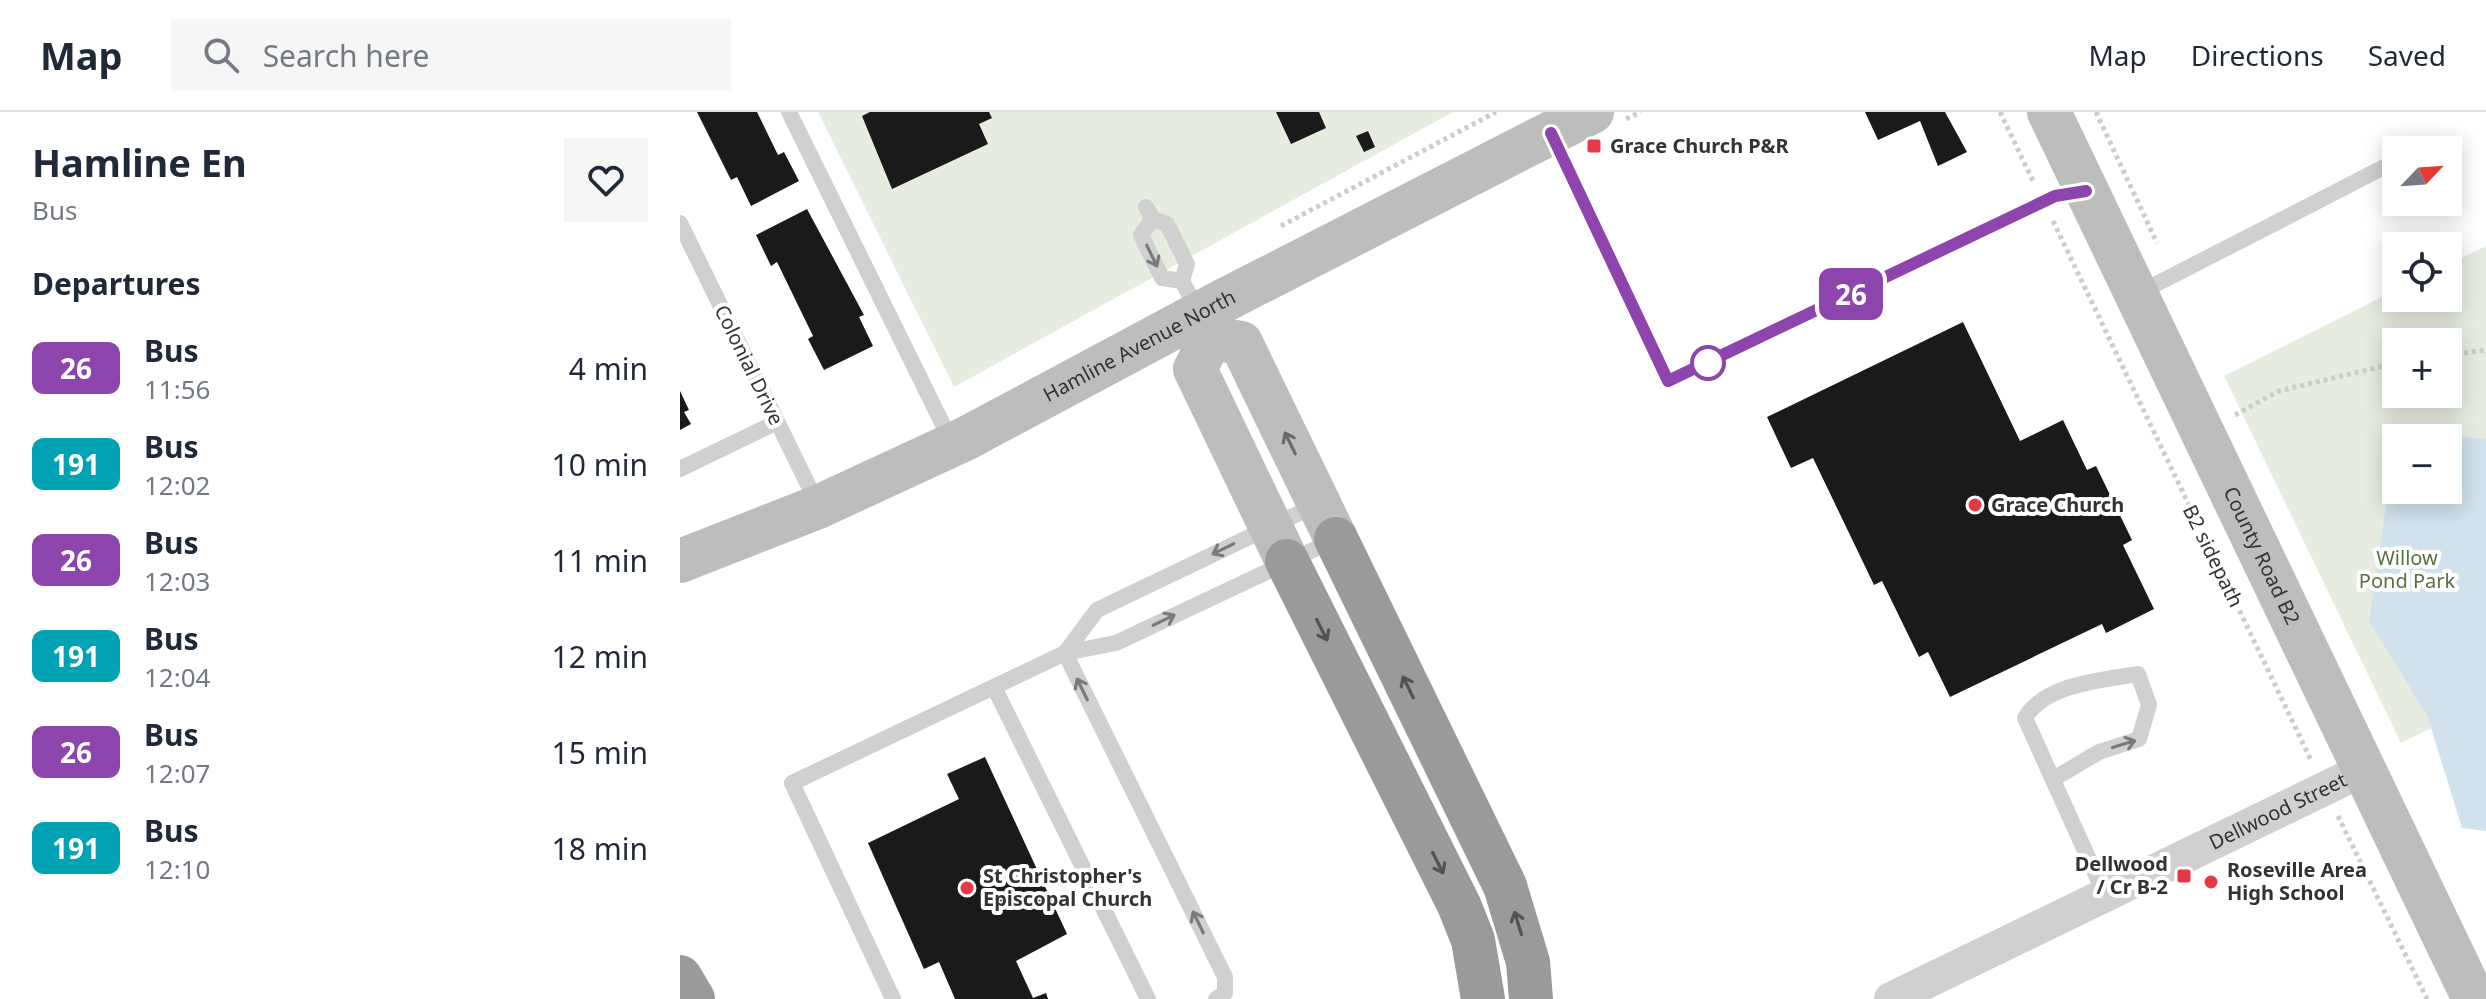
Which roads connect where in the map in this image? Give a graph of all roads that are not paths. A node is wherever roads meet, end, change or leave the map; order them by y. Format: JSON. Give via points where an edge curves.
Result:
{"nodes":[{"id":1,"x":789,"y":112,"type":"edge"},
{"id":2,"x":1592,"y":112,"type":"edge"},
{"id":3,"x":2049,"y":112,"type":"edge"},
{"id":4,"x":1551,"y":133,"type":"junction"},
{"id":5,"x":2382,"y":168,"type":"edge"},
{"id":6,"x":2086,"y":191,"type":"junction"},
{"id":7,"x":680,"y":223,"type":"edge"},
{"id":8,"x":2135,"y":294,"type":"junction"},
{"id":9,"x":1197,"y":311,"type":"junction"},
{"id":10,"x":777,"y":422,"type":"junction"},
{"id":11,"x":953,"y":444,"type":"junction"},
{"id":12,"x":680,"y":469,"type":"edge"},
{"id":13,"x":818,"y":507,"type":"junction"},
{"id":14,"x":1328,"y":521,"type":"junction"},
{"id":15,"x":1279,"y":543,"type":"junction"},
{"id":16,"x":680,"y":561,"type":"edge"},
{"id":17,"x":1065,"y":653,"type":"junction"},
{"id":18,"x":994,"y":687,"type":"junction"},
{"id":19,"x":2055,"y":778,"type":"junction"},
{"id":20,"x":2344,"y":780,"type":"junction"},
{"id":21,"x":2105,"y":895,"type":"junction"},
{"id":22,"x":680,"y":979,"type":"edge"},
{"id":23,"x":1220,"y":996,"type":"edge"},
{"id":24,"x":691,"y":999,"type":"edge"},
{"id":25,"x":893,"y":999,"type":"edge"},
{"id":26,"x":1148,"y":999,"type":"edge"},
{"id":27,"x":1483,"y":999,"type":"edge"},
{"id":28,"x":1531,"y":999,"type":"edge"},
{"id":29,"x":1891,"y":999,"type":"edge"},
{"id":30,"x":2474,"y":999,"type":"edge"}],
"edges":[{"from":1,"to":11,"type":"lane"},
{"from":2,"to":4,"type":"street","name":"Hamline Avenue North"},
{"from":3,"to":6,"type":"street","name":"County Road B2"},
{"from":4,"to":6,"type":"lane","via":[[1668,381],[2043,202]]},
{"from":4,"to":9,"type":"street","name":"Hamline Avenue North"},
{"from":5,"to":8,"type":"lane"},
{"from":6,"to":8,"type":"street","name":"County Road B2"},
{"from":7,"to":10,"type":"lane","name":"Colonial Drive"},
{"from":8,"to":20,"type":"street","name":"County Road B2"},
{"from":9,"to":9,"type":"lane","one_way":true,"via":[[1187,264],[1167,224],[1149,213],[1141,235],[1162,278]]},
{"from":9,"to":11,"type":"street","name":"Hamline Avenue North"},
{"from":14,"to":9,"type":"street","one_way":true,"via":[[1241,343]]},
{"from":9,"to":15,"type":"street","via":[[1195,369]]},
{"from":10,"to":12,"type":"lane"},
{"from":10,"to":13,"type":"lane","name":"Colonial Drive"},
{"from":11,"to":13,"type":"street","name":"Hamline Avenue North"},
{"from":13,"to":16,"type":"street","name":"Hamline Avenue North"},
{"from":14,"to":15,"type":"lane"},
{"from":14,"to":15,"type":"lane"},
{"from":28,"to":14,"type":"highway","one_way":true,"via":[[1528,962],[1505,886]]},
{"from":17,"to":15,"type":"lane","one_way":true,"via":[[1116,643]]},
{"from":15,"to":17,"type":"lane","one_way":true,"via":[[1097,610]]},
{"from":15,"to":27,"type":"highway","one_way":true,"via":[[1459,905],[1473,940]]},
{"from":17,"to":18,"type":"lane"},
{"from":23,"to":17,"type":"lane","one_way":true,"via":[[1225,977]]},
{"from":18,"to":25,"type":"lane","via":[[792,783]]},
{"from":18,"to":26,"type":"lane"},
{"from":19,"to":19,"type":"lane","one_way":true,"via":[[2099,752],[2139,739],[2149,705],[2138,674],[2075,686],[2032,707],[2025,718]]},
{"from":19,"to":21,"type":"lane"},
{"from":20,"to":21,"type":"street","name":"Dellwood Street"},
{"from":20,"to":30,"type":"street","name":"County Road B2"},
{"from":21,"to":29,"type":"street","name":"Dellwood Street"},
{"from":22,"to":24,"type":"highway"}]}
